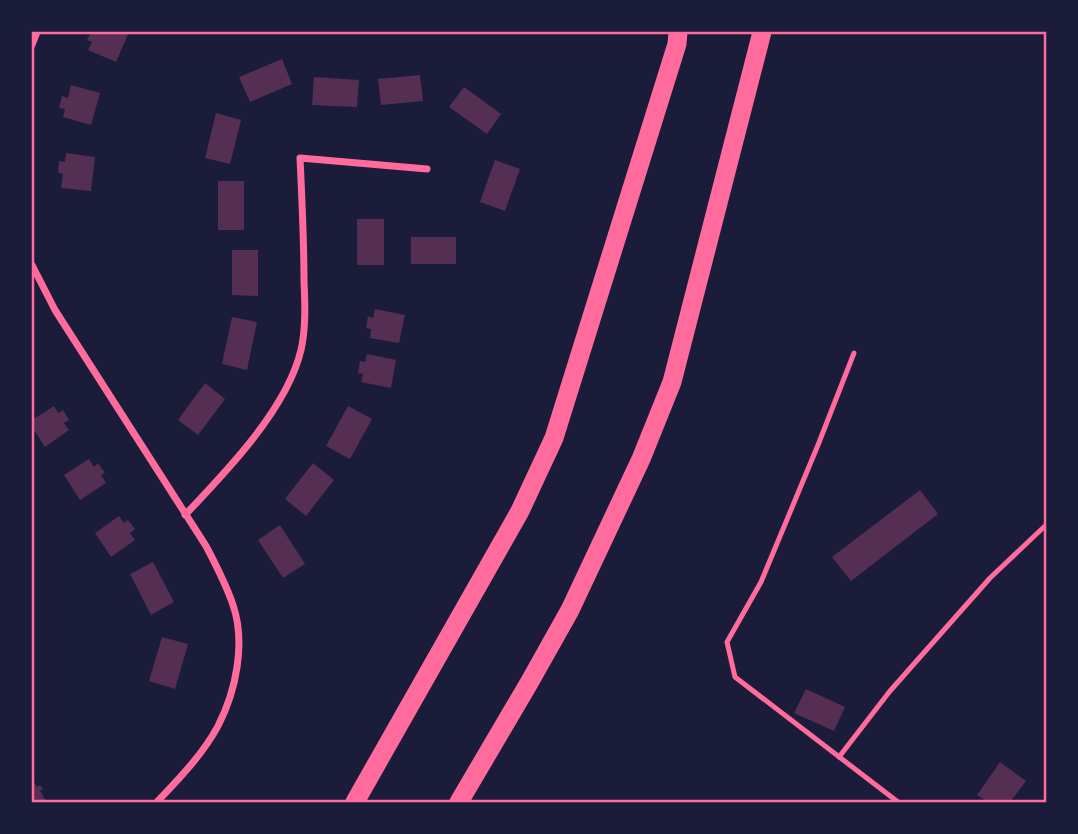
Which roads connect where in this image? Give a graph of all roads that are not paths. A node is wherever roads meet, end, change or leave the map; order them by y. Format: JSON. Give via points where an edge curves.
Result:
{"nodes":[{"id":1,"x":37,"y":32,"type":"edge"},
{"id":2,"x":678,"y":32,"type":"edge"},
{"id":3,"x":762,"y":32,"type":"edge"},
{"id":4,"x":32,"y":45,"type":"edge"},
{"id":5,"x":426,"y":169,"type":"dead end"},
{"id":6,"x":32,"y":265,"type":"edge"},
{"id":7,"x":854,"y":353,"type":"dead end"},
{"id":8,"x":185,"y":515,"type":"junction"},
{"id":9,"x":1046,"y":525,"type":"edge"},
{"id":10,"x":839,"y":757,"type":"junction"},
{"id":11,"x":157,"y":803,"type":"edge"},
{"id":12,"x":355,"y":803,"type":"edge"},
{"id":13,"x":459,"y":803,"type":"edge"},
{"id":14,"x":898,"y":803,"type":"edge"}],
"edges":[{"from":1,"to":4,"type":"street"},
{"from":2,"to":12,"type":"highway","via":[[554,438],[520,511]]},
{"from":3,"to":13,"type":"highway","via":[[672,382],[570,610]]},
{"from":5,"to":8,"type":"street","via":[[300,158],[305,309],[301,349],[276,407],[228,470]]},
{"from":6,"to":8,"type":"street","via":[[55,310]]},
{"from":7,"to":10,"type":"lane","via":[[761,582],[727,642],[735,677]]},
{"from":8,"to":11,"type":"street","via":[[220,571],[234,607],[239,649],[234,681],[217,727]]},
{"from":9,"to":10,"type":"lane","via":[[990,578],[890,691]]},
{"from":10,"to":14,"type":"lane"}]}
